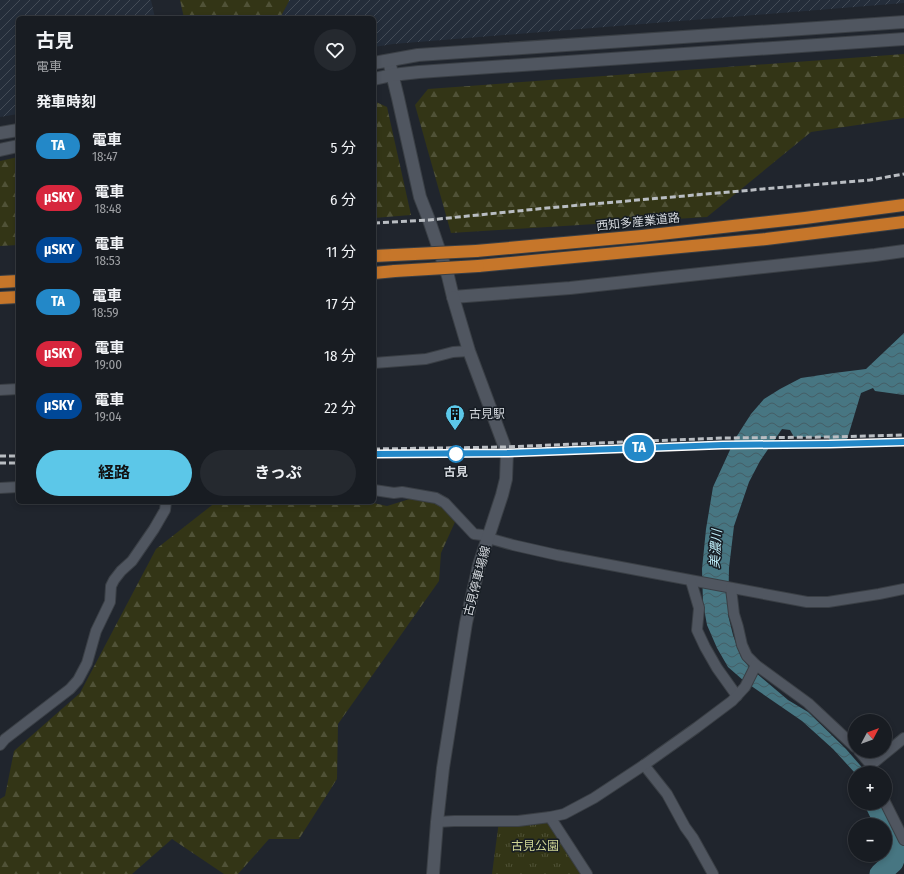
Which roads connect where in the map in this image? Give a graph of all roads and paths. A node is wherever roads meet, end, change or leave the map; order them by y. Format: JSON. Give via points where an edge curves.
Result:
{"nodes":[{"id":1,"x":904,"y":22,"type":"edge"},
{"id":2,"x":904,"y":39,"type":"edge"},
{"id":3,"x":389,"y":61,"type":"junction"},
{"id":4,"x":376,"y":63,"type":"edge"},
{"id":5,"x":392,"y":75,"type":"junction"},
{"id":6,"x":376,"y":79,"type":"edge"},
{"id":7,"x":16,"y":130,"type":"edge"},
{"id":8,"x":0,"y":133,"type":"edge"},
{"id":9,"x":16,"y":146,"type":"edge"},
{"id":10,"x":0,"y":150,"type":"edge"},
{"id":11,"x":904,"y":205,"type":"edge"},
{"id":12,"x":904,"y":222,"type":"edge"},
{"id":13,"x":904,"y":251,"type":"edge"},
{"id":14,"x":376,"y":256,"type":"edge"},
{"id":15,"x":376,"y":273,"type":"edge"},
{"id":16,"x":16,"y":281,"type":"edge"},
{"id":17,"x":0,"y":282,"type":"edge"},
{"id":18,"x":16,"y":297,"type":"edge"},
{"id":19,"x":453,"y":297,"type":"junction"},
{"id":20,"x":0,"y":298,"type":"edge"},
{"id":21,"x":469,"y":351,"type":"junction"},
{"id":22,"x":376,"y":363,"type":"edge"},
{"id":23,"x":16,"y":389,"type":"edge"},
{"id":24,"x":0,"y":390,"type":"edge"},
{"id":25,"x":16,"y":487,"type":"edge"},
{"id":26,"x":0,"y":488,"type":"edge"},
{"id":27,"x":376,"y":490,"type":"edge"},
{"id":28,"x":166,"y":504,"type":"edge"},
{"id":29,"x":488,"y":538,"type":"junction"},
{"id":30,"x":691,"y":581,"type":"junction"},
{"id":31,"x":731,"y":588,"type":"junction"},
{"id":32,"x":904,"y":589,"type":"edge"},
{"id":33,"x":755,"y":666,"type":"junction"},
{"id":34,"x":737,"y":696,"type":"junction"},
{"id":35,"x":848,"y":740,"type":"edge"},
{"id":36,"x":904,"y":740,"type":"edge"},
{"id":37,"x":0,"y":745,"type":"edge"},
{"id":38,"x":863,"y":758,"type":"edge"},
{"id":39,"x":644,"y":765,"type":"junction"},
{"id":40,"x":870,"y":766,"type":"edge"},
{"id":41,"x":875,"y":766,"type":"edge"},
{"id":42,"x":889,"y":810,"type":"edge"},
{"id":43,"x":550,"y":818,"type":"junction"},
{"id":44,"x":437,"y":822,"type":"junction"},
{"id":45,"x":904,"y":840,"type":"edge"},
{"id":46,"x":433,"y":874,"type":"edge"},
{"id":47,"x":587,"y":874,"type":"edge"},
{"id":48,"x":713,"y":874,"type":"edge"}],
"edges":[{"from":1,"to":3,"type":"street","via":[[418,55]]},
{"from":2,"to":5,"type":"street"},
{"from":3,"to":4,"type":"street"},
{"from":3,"to":5,"type":"street","name":"古見停車場線"},
{"from":5,"to":6,"type":"street"},
{"from":5,"to":19,"type":"street","name":"古見停車場線","via":[[420,197]]},
{"from":7,"to":8,"type":"street"},
{"from":9,"to":10,"type":"street"},
{"from":11,"to":14,"type":"highway","name":"西知多産業道路","bridge":true,"via":[[681,232],[476,251]]},
{"from":12,"to":15,"type":"highway","bridge":true,"via":[[766,239],[478,266]]},
{"from":13,"to":19,"type":"street","via":[[570,288]]},
{"from":16,"to":17,"type":"highway"},
{"from":18,"to":20,"type":"highway"},
{"from":19,"to":21,"type":"street","name":"古見停車場線"},
{"from":21,"to":22,"type":"street","via":[[426,359]]},
{"from":21,"to":29,"type":"street","name":"古見停車場線","via":[[507,453],[506,479]]},
{"from":23,"to":24,"type":"street"},
{"from":25,"to":26,"type":"street"},
{"from":27,"to":29,"type":"street","via":[[436,498],[474,534]]},
{"from":28,"to":37,"type":"street","via":[[154,529],[111,586],[110,602],[78,680]]},
{"from":29,"to":30,"type":"street","via":[[513,546]]},
{"from":29,"to":44,"type":"street","name":"古見停車場線","via":[[466,623]]},
{"from":30,"to":31,"type":"street"},
{"from":30,"to":34,"type":"street","via":[[698,608],[697,630],[704,647]]},
{"from":31,"to":32,"type":"street","via":[[807,602],[828,602]]},
{"from":31,"to":33,"type":"street","via":[[742,645]]},
{"from":33,"to":34,"type":"street"},
{"from":33,"to":35,"type":"street","via":[[808,703]]},
{"from":34,"to":39,"type":"street"},
{"from":36,"to":41,"type":"street"},
{"from":38,"to":40,"type":"street"},
{"from":39,"to":43,"type":"street","via":[[594,798],[564,814]]},
{"from":39,"to":48,"type":"street","via":[[667,794]]},
{"from":42,"to":45,"type":"street"},
{"from":43,"to":44,"type":"street"},
{"from":43,"to":47,"type":"street"},
{"from":44,"to":46,"type":"street","name":"古見停車場線"}]}
